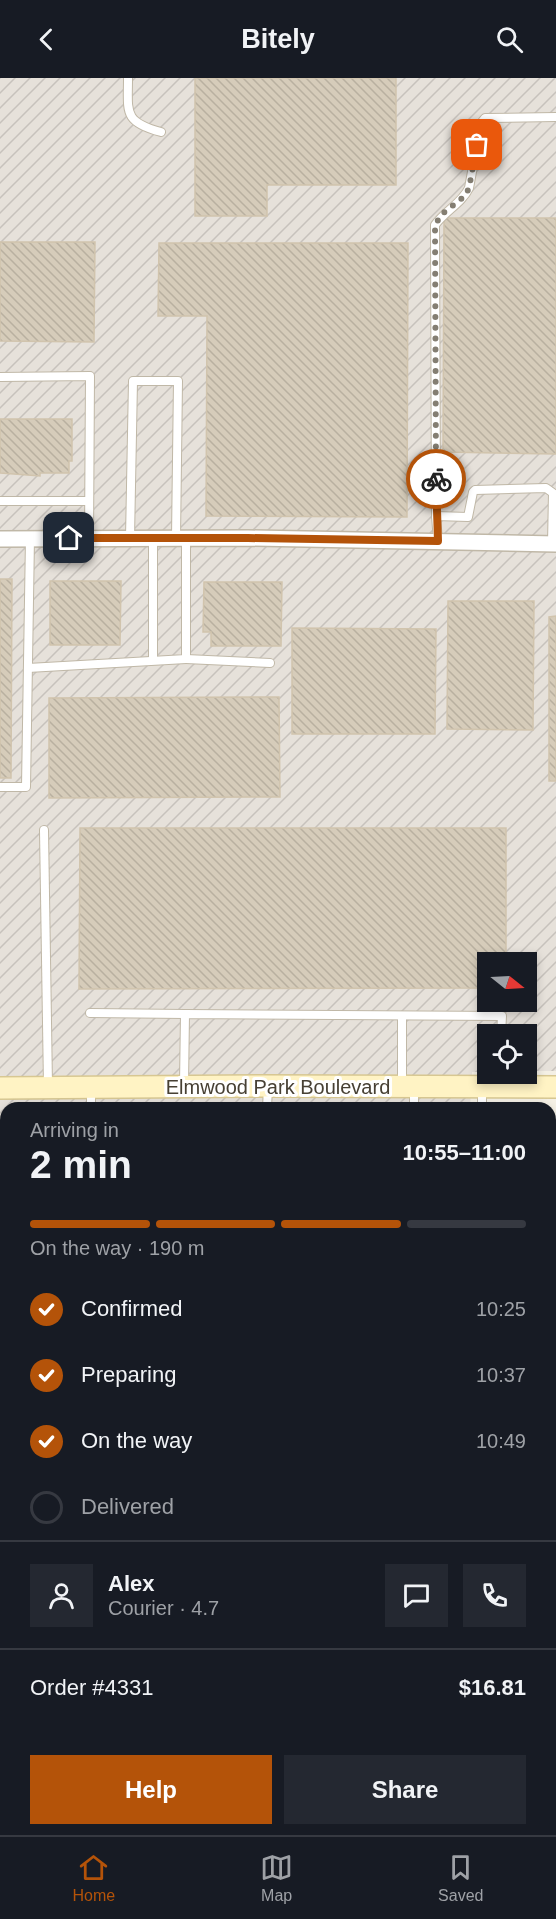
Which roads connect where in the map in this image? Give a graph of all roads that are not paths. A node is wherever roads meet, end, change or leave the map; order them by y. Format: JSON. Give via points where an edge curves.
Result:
{"nodes":[{"id":1,"x":128,"y":78,"type":"edge"},
{"id":2,"x":556,"y":117,"type":"edge"},
{"id":3,"x":161,"y":132,"type":"dead end"},
{"id":4,"x":0,"y":377,"type":"edge"},
{"id":5,"x":0,"y":501,"type":"edge"},
{"id":6,"x":89,"y":501,"type":"junction"},
{"id":7,"x":436,"y":516,"type":"junction"},
{"id":8,"x":30,"y":538,"type":"junction"},
{"id":9,"x":89,"y":538,"type":"junction"},
{"id":10,"x":130,"y":538,"type":"junction"},
{"id":11,"x":153,"y":538,"type":"junction"},
{"id":12,"x":181,"y":538,"type":"junction"},
{"id":13,"x":0,"y":539,"type":"edge"},
{"id":14,"x":438,"y":541,"type":"junction"},
{"id":15,"x":554,"y":544,"type":"edge"},
{"id":16,"x":186,"y":659,"type":"junction"},
{"id":17,"x":153,"y":660,"type":"junction"},
{"id":18,"x":270,"y":663,"type":"dead end"},
{"id":19,"x":28,"y":669,"type":"junction"},
{"id":20,"x":0,"y":787,"type":"edge"},
{"id":21,"x":44,"y":830,"type":"dead end"},
{"id":22,"x":90,"y":1013,"type":"dead end"},
{"id":23,"x":185,"y":1014,"type":"junction"},
{"id":24,"x":402,"y":1016,"type":"junction"},
{"id":25,"x":502,"y":1024,"type":"edge"},
{"id":26,"x":493,"y":1085,"type":"junction"},
{"id":27,"x":268,"y":1086,"type":"junction"},
{"id":28,"x":184,"y":1087,"type":"junction"},
{"id":29,"x":408,"y":1087,"type":"junction"},
{"id":30,"x":556,"y":1087,"type":"edge"},
{"id":31,"x":0,"y":1088,"type":"edge"},
{"id":32,"x":48,"y":1088,"type":"junction"},
{"id":33,"x":91,"y":1098,"type":"edge"},
{"id":34,"x":267,"y":1102,"type":"edge"},
{"id":35,"x":412,"y":1102,"type":"edge"},
{"id":36,"x":485,"y":1102,"type":"edge"}],
"edges":[{"from":1,"to":3,"type":"lane","via":[[128,113],[135,123]]},
{"from":2,"to":7,"type":"lane","via":[[485,118],[469,188],[435,225]]},
{"from":4,"to":6,"type":"lane","via":[[90,376]]},
{"from":5,"to":6,"type":"lane"},
{"from":6,"to":9,"type":"lane"},
{"from":7,"to":14,"type":"lane"},
{"from":7,"to":15,"type":"lane","via":[[468,517],[476,490],[546,488],[553,493]]},
{"from":8,"to":9,"type":"street"},
{"from":8,"to":13,"type":"street"},
{"from":8,"to":19,"type":"lane"},
{"from":9,"to":10,"type":"street"},
{"from":10,"to":11,"type":"street"},
{"from":10,"to":12,"type":"lane","via":[[133,381],[178,381]]},
{"from":11,"to":12,"type":"street"},
{"from":11,"to":17,"type":"lane"},
{"from":12,"to":14,"type":"street"},
{"from":12,"to":16,"type":"lane"},
{"from":14,"to":15,"type":"street"},
{"from":16,"to":17,"type":"lane"},
{"from":16,"to":18,"type":"lane"},
{"from":17,"to":19,"type":"lane"},
{"from":19,"to":20,"type":"lane","via":[[26,787]]},
{"from":21,"to":32,"type":"lane"},
{"from":22,"to":23,"type":"lane"},
{"from":23,"to":24,"type":"lane"},
{"from":23,"to":28,"type":"lane"},
{"from":24,"to":25,"type":"lane","via":[[502,1016]]},
{"from":24,"to":29,"type":"lane"},
{"from":26,"to":29,"type":"street","name":"Elmwood Park Boulevard"},
{"from":26,"to":30,"type":"street","name":"Elmwood Park Boulevard"},
{"from":26,"to":36,"type":"lane"},
{"from":27,"to":28,"type":"street","name":"Elmwood Park Boulevard"},
{"from":27,"to":29,"type":"street","name":"Elmwood Park Boulevard"},
{"from":27,"to":34,"type":"lane"},
{"from":28,"to":33,"type":"street","name":"Elmwood Park Boulevard"},
{"from":29,"to":35,"type":"lane"},
{"from":31,"to":32,"type":"street","name":"Elmwood Park Boulevard"},
{"from":32,"to":33,"type":"street","name":"Elmwood Park Boulevard"}]}
